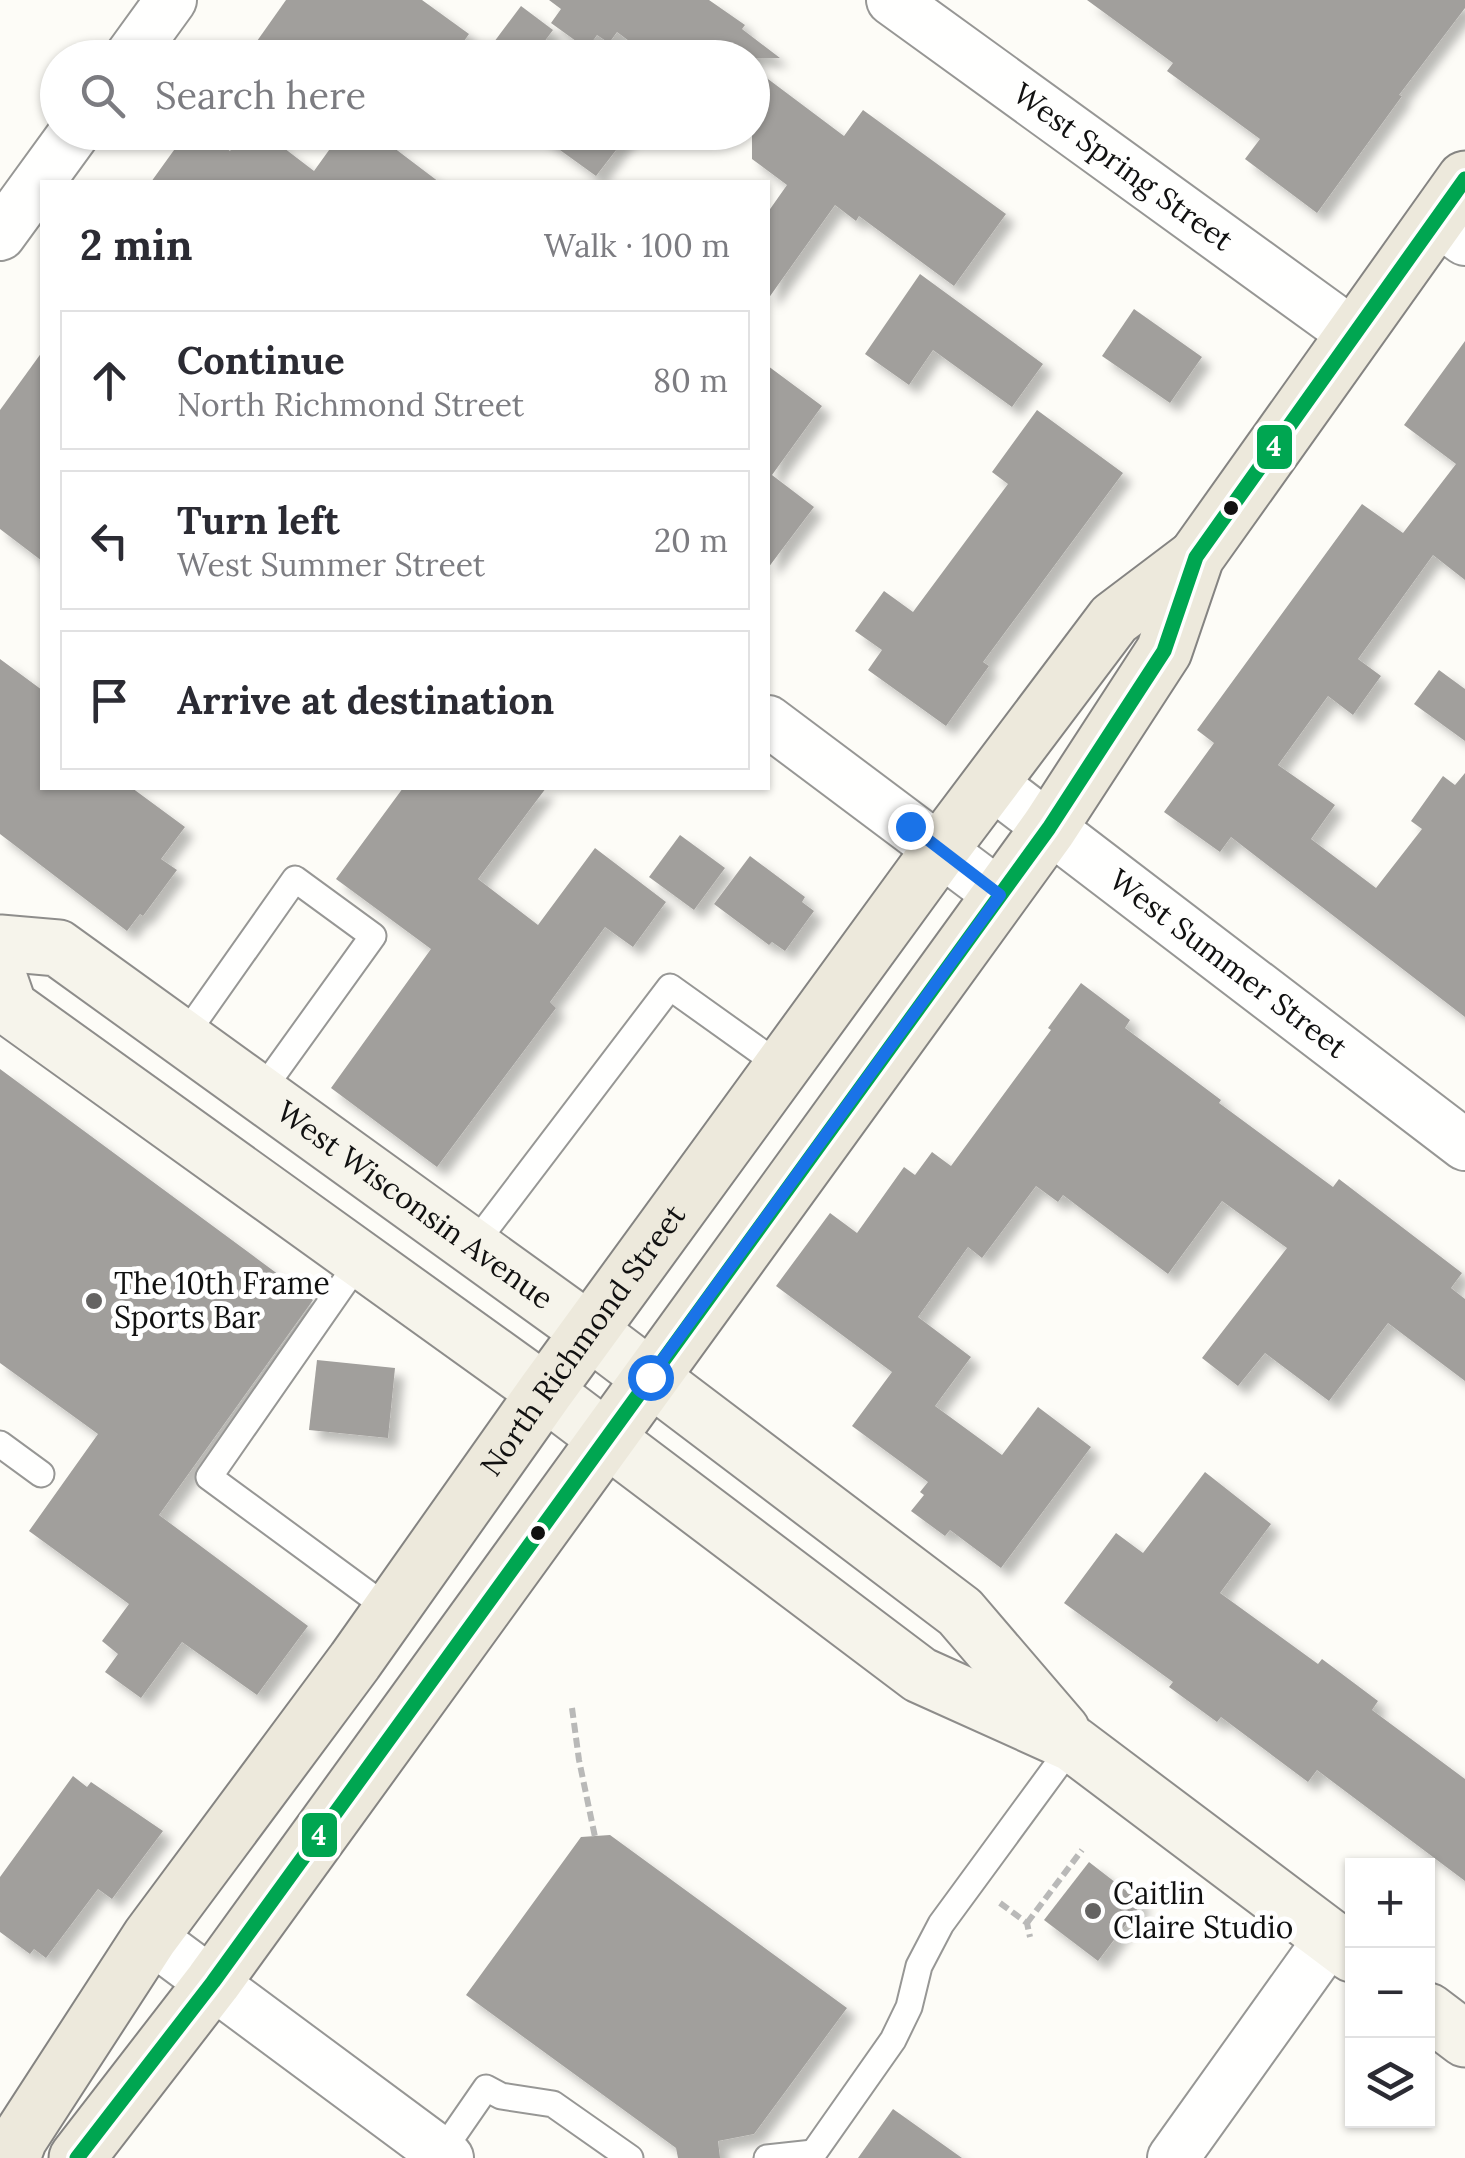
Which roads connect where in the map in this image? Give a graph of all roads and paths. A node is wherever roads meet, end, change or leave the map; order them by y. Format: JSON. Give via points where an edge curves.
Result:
{"nodes":[{"id":1,"x":171,"y":0,"type":"edge"},
{"id":2,"x":892,"y":0,"type":"edge"},
{"id":3,"x":143,"y":40,"type":"edge"},
{"id":4,"x":57,"y":150,"type":"edge"},
{"id":5,"x":25,"y":183,"type":"edge"},
{"id":6,"x":1455,"y":213,"type":"edge"},
{"id":7,"x":0,"y":236,"type":"edge"},
{"id":8,"x":1352,"y":333,"type":"junction"},
{"id":9,"x":1196,"y":557,"type":"junction"},
{"id":10,"x":770,"y":722,"type":"edge"},
{"id":11,"x":991,"y":783,"type":"junction"},
{"id":12,"x":1049,"y":828,"type":"junction"},
{"id":13,"x":940,"y":850,"type":"junction"},
{"id":14,"x":1000,"y":895,"type":"junction"},
{"id":15,"x":0,"y":942,"type":"edge"},
{"id":16,"x":0,"y":980,"type":"edge"},
{"id":17,"x":183,"y":1038,"type":"junction"},
{"id":18,"x":782,"y":1067,"type":"junction"},
{"id":19,"x":260,"y":1094,"type":"junction"},
{"id":20,"x":1465,"y":1144,"type":"edge"},
{"id":21,"x":473,"y":1246,"type":"junction"},
{"id":22,"x":360,"y":1260,"type":"junction"},
{"id":23,"x":589,"y":1330,"type":"junction"},
{"id":24,"x":650,"y":1377,"type":"junction"},
{"id":25,"x":544,"y":1392,"type":"junction"},
{"id":26,"x":606,"y":1438,"type":"junction"},
{"id":27,"x":0,"y":1444,"type":"edge"},
{"id":28,"x":41,"y":1474,"type":"dead end"},
{"id":29,"x":390,"y":1610,"type":"junction"},
{"id":30,"x":572,"y":1708,"type":"dead end"},
{"id":31,"x":1073,"y":1744,"type":"junction"},
{"id":32,"x":595,"y":1837,"type":"dead end"},
{"id":33,"x":1082,"y":1850,"type":"dead end"},
{"id":34,"x":1027,"y":1923,"type":"dead end"},
{"id":35,"x":150,"y":1937,"type":"junction"},
{"id":36,"x":1342,"y":1946,"type":"edge"},
{"id":37,"x":213,"y":1982,"type":"junction"},
{"id":38,"x":1435,"y":2016,"type":"edge"},
{"id":39,"x":1465,"y":2039,"type":"edge"},
{"id":40,"x":445,"y":2156,"type":"edge"},
{"id":41,"x":812,"y":2156,"type":"edge"},
{"id":42,"x":12,"y":2158,"type":"edge"},
{"id":43,"x":77,"y":2158,"type":"edge"},
{"id":44,"x":630,"y":2158,"type":"edge"},
{"id":45,"x":767,"y":2158,"type":"edge"},
{"id":46,"x":1173,"y":2158,"type":"edge"}],
"edges":[{"from":1,"to":3,"type":"street"},
{"from":2,"to":8,"type":"street","name":"West Spring Street"},
{"from":4,"to":5,"type":"street"},
{"from":5,"to":7,"type":"street"},
{"from":6,"to":8,"type":"main road","name":"North Richmond Street"},
{"from":8,"to":9,"type":"main road","name":"North Richmond Street"},
{"from":9,"to":11,"type":"main road","name":"North Richmond Street","via":[[1114,619]]},
{"from":9,"to":12,"type":"main road","name":"North Richmond Street","via":[[1164,651]]},
{"from":10,"to":13,"type":"street"},
{"from":11,"to":12,"type":"street","name":"West Summer Street"},
{"from":11,"to":13,"type":"main road","name":"North Richmond Street"},
{"from":12,"to":14,"type":"main road","name":"North Richmond Street"},
{"from":12,"to":20,"type":"street","name":"West Summer Street"},
{"from":13,"to":14,"type":"street"},
{"from":13,"to":18,"type":"main road","name":"North Richmond Street"},
{"from":14,"to":24,"type":"main road","name":"North Richmond Street"},
{"from":15,"to":17,"type":"main road","name":"West Wisconsin Avenue","via":[[58,948]]},
{"from":16,"to":22,"type":"main road","name":"West Wisconsin Avenue","via":[[9,1008]]},
{"from":17,"to":19,"type":"main road","name":"West Wisconsin Avenue"},
{"from":17,"to":19,"type":"lane","via":[[295,879],[373,936]]},
{"from":18,"to":21,"type":"lane","via":[[670,987]]},
{"from":18,"to":23,"type":"main road","name":"North Richmond Street"},
{"from":19,"to":21,"type":"main road","name":"West Wisconsin Avenue"},
{"from":21,"to":23,"type":"main road","name":"West Wisconsin Avenue"},
{"from":22,"to":25,"type":"main road","name":"West Wisconsin Avenue"},
{"from":22,"to":29,"type":"lane","via":[[208,1477]]},
{"from":23,"to":24,"type":"main road","name":"West Wisconsin Avenue"},
{"from":23,"to":25,"type":"main road","name":"North Richmond Street"},
{"from":24,"to":26,"type":"main road","name":"North Richmond Street"},
{"from":24,"to":31,"type":"main road","name":"West Wisconsin Avenue","via":[[960,1612]]},
{"from":25,"to":26,"type":"main road","name":"West Wisconsin Avenue"},
{"from":25,"to":29,"type":"main road","name":"North Richmond Street"},
{"from":26,"to":31,"type":"main road","name":"West Wisconsin Avenue","via":[[920,1676]]},
{"from":26,"to":37,"type":"main road","name":"North Richmond Street"},
{"from":27,"to":28,"type":"lane"},
{"from":29,"to":35,"type":"main road","name":"North Richmond Street"},
{"from":30,"to":32,"type":"path"},
{"from":31,"to":36,"type":"main road","name":"West Wisconsin Avenue"},
{"from":31,"to":41,"type":"lane","via":[[941,1924],[893,2040]]},
{"from":33,"to":34,"type":"path"},
{"from":35,"to":37,"type":"street"},
{"from":35,"to":42,"type":"main road","name":"North Richmond Street"},
{"from":36,"to":46,"type":"street"},
{"from":37,"to":40,"type":"street"},
{"from":37,"to":43,"type":"main road","name":"North Richmond Street"},
{"from":38,"to":39,"type":"main road"},
{"from":40,"to":44,"type":"lane","via":[[486,2088],[553,2104]]},
{"from":41,"to":45,"type":"lane"}]}
